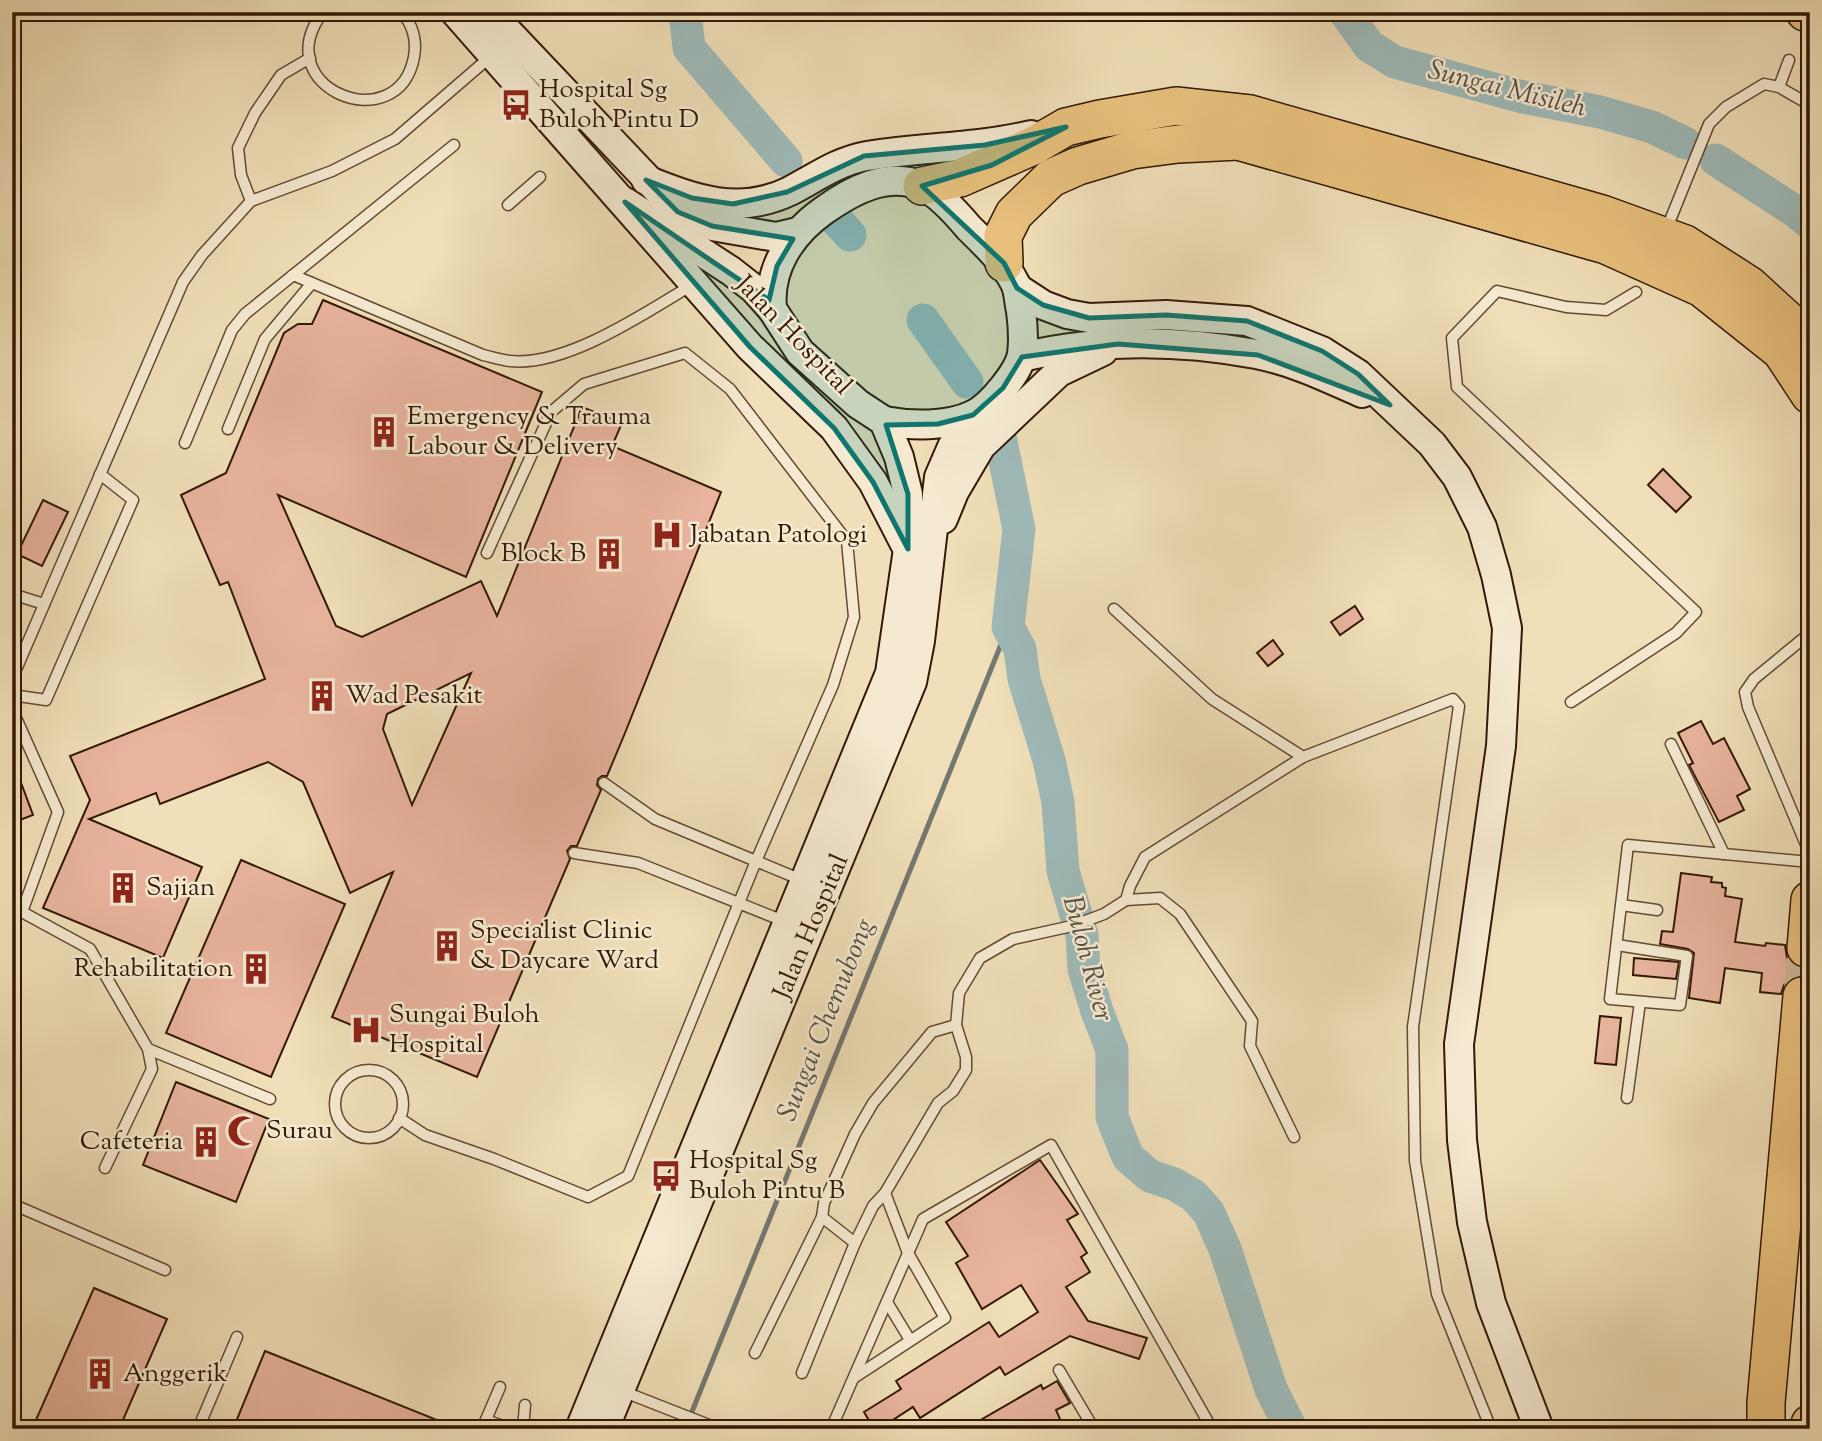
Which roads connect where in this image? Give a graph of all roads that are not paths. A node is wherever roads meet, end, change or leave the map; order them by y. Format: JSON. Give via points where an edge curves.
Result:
{"nodes":[{"id":1,"x":323,"y":12,"type":"edge"},
{"id":2,"x":401,"y":12,"type":"edge"},
{"id":3,"x":455,"y":12,"type":"edge"},
{"id":4,"x":489,"y":12,"type":"edge"},
{"id":5,"x":1805,"y":12,"type":"edge"},
{"id":6,"x":1810,"y":14,"type":"edge"},
{"id":7,"x":502,"y":47,"type":"junction"},
{"id":8,"x":310,"y":58,"type":"junction"},
{"id":9,"x":1789,"y":60,"type":"dead end"},
{"id":10,"x":1779,"y":87,"type":"junction"},
{"id":11,"x":1810,"y":105,"type":"edge"},
{"id":12,"x":1066,"y":127,"type":"junction"},
{"id":13,"x":454,"y":145,"type":"dead end"},
{"id":14,"x":540,"y":177,"type":"dead end"},
{"id":15,"x":646,"y":180,"type":"junction"},
{"id":16,"x":922,"y":186,"type":"junction"},
{"id":17,"x":251,"y":201,"type":"junction"},
{"id":18,"x":625,"y":202,"type":"junction"},
{"id":19,"x":508,"y":205,"type":"dead end"},
{"id":20,"x":1671,"y":218,"type":"dead end"},
{"id":21,"x":797,"y":232,"type":"junction"},
{"id":22,"x":293,"y":275,"type":"junction"},
{"id":23,"x":1011,"y":276,"type":"junction"},
{"id":24,"x":312,"y":283,"type":"junction"},
{"id":25,"x":696,"y":283,"type":"junction"},
{"id":26,"x":1636,"y":292,"type":"dead end"},
{"id":27,"x":772,"y":309,"type":"junction"},
{"id":28,"x":1118,"y":344,"type":"junction"},
{"id":29,"x":1810,"y":347,"type":"edge"},
{"id":30,"x":1022,"y":357,"type":"junction"},
{"id":31,"x":779,"y":373,"type":"junction"},
{"id":32,"x":1810,"y":396,"type":"edge"},
{"id":33,"x":858,"y":404,"type":"junction"},
{"id":34,"x":1390,"y":405,"type":"junction"},
{"id":35,"x":973,"y":415,"type":"junction"},
{"id":36,"x":884,"y":421,"type":"junction"},
{"id":37,"x":228,"y":429,"type":"dead end"},
{"id":38,"x":185,"y":443,"type":"dead end"},
{"id":39,"x":100,"y":474,"type":"junction"},
{"id":40,"x":919,"y":552,"type":"junction"},
{"id":41,"x":486,"y":553,"type":"dead end"},
{"id":42,"x":12,"y":594,"type":"edge"},
{"id":43,"x":44,"y":604,"type":"junction"},
{"id":44,"x":1114,"y":608,"type":"dead end"},
{"id":45,"x":1810,"y":633,"type":"edge"},
{"id":46,"x":12,"y":679,"type":"edge"},
{"id":47,"x":12,"y":695,"type":"edge"},
{"id":48,"x":1571,"y":702,"type":"dead end"},
{"id":49,"x":12,"y":709,"type":"edge"},
{"id":50,"x":1671,"y":744,"type":"dead end"},
{"id":51,"x":1303,"y":757,"type":"junction"},
{"id":52,"x":604,"y":783,"type":"dead end"},
{"id":53,"x":574,"y":853,"type":"dead end"},
{"id":54,"x":1724,"y":854,"type":"junction"},
{"id":55,"x":1810,"y":854,"type":"edge"},
{"id":56,"x":756,"y":861,"type":"junction"},
{"id":57,"x":1810,"y":862,"type":"edge"},
{"id":58,"x":816,"y":886,"type":"junction"},
{"id":59,"x":1126,"y":900,"type":"junction"},
{"id":60,"x":1810,"y":900,"type":"edge"},
{"id":61,"x":738,"y":903,"type":"junction"},
{"id":62,"x":1621,"y":905,"type":"junction"},
{"id":63,"x":1657,"y":910,"type":"dead end"},
{"id":64,"x":799,"y":927,"type":"junction"},
{"id":65,"x":1617,"y":946,"type":"junction"},
{"id":66,"x":1806,"y":948,"type":"dead end"},
{"id":67,"x":1802,"y":996,"type":"tunnel mouth"},
{"id":68,"x":1640,"y":1002,"type":"junction"},
{"id":69,"x":956,"y":1025,"type":"junction"},
{"id":70,"x":148,"y":1049,"type":"junction"},
{"id":71,"x":1627,"y":1098,"type":"dead end"},
{"id":72,"x":270,"y":1099,"type":"dead end"},
{"id":73,"x":400,"y":1118,"type":"junction"},
{"id":74,"x":1294,"y":1137,"type":"dead end"},
{"id":75,"x":105,"y":1168,"type":"dead end"},
{"id":76,"x":885,"y":1193,"type":"junction"},
{"id":77,"x":12,"y":1204,"type":"edge"},
{"id":78,"x":822,"y":1217,"type":"junction"},
{"id":79,"x":855,"y":1244,"type":"junction"},
{"id":80,"x":908,"y":1253,"type":"junction"},
{"id":81,"x":165,"y":1270,"type":"dead end"},
{"id":82,"x":887,"y":1302,"type":"junction"},
{"id":83,"x":237,"y":1337,"type":"dead end"},
{"id":84,"x":910,"y":1340,"type":"junction"},
{"id":85,"x":755,"y":1353,"type":"dead end"},
{"id":86,"x":1059,"y":1370,"type":"dead end"},
{"id":87,"x":802,"y":1373,"type":"dead end"},
{"id":88,"x":854,"y":1378,"type":"junction"},
{"id":89,"x":609,"y":1386,"type":"junction"},
{"id":90,"x":500,"y":1387,"type":"dead end"},
{"id":91,"x":525,"y":1405,"type":"dead end"},
{"id":92,"x":484,"y":1424,"type":"edge"},
{"id":93,"x":198,"y":1429,"type":"edge"},
{"id":94,"x":511,"y":1429,"type":"edge"},
{"id":95,"x":523,"y":1429,"type":"edge"},
{"id":96,"x":580,"y":1429,"type":"edge"},
{"id":97,"x":604,"y":1429,"type":"edge"},
{"id":98,"x":719,"y":1429,"type":"edge"},
{"id":99,"x":831,"y":1429,"type":"edge"},
{"id":100,"x":1094,"y":1429,"type":"edge"},
{"id":101,"x":1212,"y":1429,"type":"edge"},
{"id":102,"x":1491,"y":1429,"type":"edge"},
{"id":103,"x":1539,"y":1429,"type":"edge"},
{"id":104,"x":1766,"y":1429,"type":"edge"}],
"edges":[{"from":1,"to":8,"type":"lane","via":[[309,40]]},
{"from":2,"to":8,"type":"lane","via":[[413,31],[415,49],[408,73],[391,92],[358,101],[341,97],[326,88]]},
{"from":3,"to":7,"type":"main road","name":"Jalan Hospital"},
{"from":4,"to":7,"type":"main road","name":"Jalan Hospital"},
{"from":5,"to":6,"type":"highway"},
{"from":7,"to":15,"type":"main road","name":"Jalan Hospital"},
{"from":7,"to":17,"type":"lane","via":[[395,139],[332,171]]},
{"from":7,"to":18,"type":"main road","name":"Jalan Hospital"},
{"from":8,"to":17,"type":"lane","via":[[281,75],[238,148],[240,175]]},
{"from":9,"to":10,"type":"lane"},
{"from":10,"to":11,"type":"lane"},
{"from":10,"to":20,"type":"lane","via":[[1764,84],[1709,124]]},
{"from":12,"to":15,"type":"main road","via":[[985,145],[864,156],[834,166],[787,192],[733,204],[692,198]]},
{"from":12,"to":16,"type":"highway","via":[[992,165]]},
{"from":12,"to":29,"type":"highway","via":[[1176,106],[1250,114],[1602,214],[1685,244],[1739,278],[1796,328]]},
{"from":13,"to":22,"type":"lane"},
{"from":14,"to":19,"type":"lane"},
{"from":15,"to":21,"type":"main road","name":"Jalan Hospital","via":[[672,205],[712,226],[776,237]]},
{"from":16,"to":21,"type":"main road","via":[[895,181],[873,184],[847,194]]},
{"from":16,"to":23,"type":"main road","via":[[954,211]]},
{"from":17,"to":39,"type":"lane","via":[[183,282]]},
{"from":18,"to":25,"type":"main road","name":"Jalan Hospital"},
{"from":18,"to":27,"type":"main road","name":"Jalan Hospital","via":[[731,271]]},
{"from":21,"to":27,"type":"main road","via":[[777,266]]},
{"from":22,"to":24,"type":"lane"},
{"from":22,"to":38,"type":"lane","via":[[232,330]]},
{"from":23,"to":30,"type":"main road","via":[[1024,333]]},
{"from":23,"to":32,"type":"highway","via":[[1003,236],[1014,214],[1051,178],[1132,150],[1238,141],[1606,245],[1702,288],[1781,351]]},
{"from":23,"to":34,"type":"main road","via":[[1044,305],[1067,314],[1247,321],[1322,351],[1358,374]]},
{"from":24,"to":25,"type":"lane","via":[[483,355],[511,361],[540,360],[568,352]]},
{"from":24,"to":37,"type":"lane","via":[[265,339]]},
{"from":25,"to":31,"type":"main road","name":"Jalan Hospital","via":[[750,347]]},
{"from":26,"to":48,"type":"lane","via":[[1606,310],[1566,307],[1497,291],[1452,338],[1457,387],[1696,612],[1676,633]]},
{"from":27,"to":33,"type":"main road","name":"Jalan Hospital","via":[[800,352]]},
{"from":28,"to":30,"type":"main road"},
{"from":28,"to":34,"type":"main road","via":[[1175,344],[1258,355],[1315,372]]},
{"from":28,"to":40,"type":"main road","via":[[1059,372],[981,446]]},
{"from":30,"to":35,"type":"main road","via":[[1003,388]]},
{"from":31,"to":33,"type":"main road","via":[[836,401]]},
{"from":31,"to":40,"type":"main road","name":"Jalan Hospital","via":[[834,428]]},
{"from":33,"to":36,"type":"main road","name":"Jalan Hospital"},
{"from":34,"to":103,"type":"main road","via":[[1432,444],[1457,477],[1482,527],[1507,628],[1501,746],[1460,1044],[1462,1140],[1472,1222],[1491,1303]]},
{"from":35,"to":36,"type":"main road","via":[[938,424]]},
{"from":35,"to":40,"type":"main road","name":"Jalan Hospital","via":[[939,477]]},
{"from":36,"to":40,"type":"main road","name":"Jalan Hospital","via":[[899,457]]},
{"from":39,"to":43,"type":"lane"},
{"from":39,"to":47,"type":"lane","via":[[133,500],[46,700]]},
{"from":40,"to":58,"type":"main road","name":"Jalan Hospital","via":[[920,641],[912,682]]},
{"from":41,"to":56,"type":"lane","via":[[551,412],[584,384],[685,353],[730,389],[847,541],[854,617],[833,685]]},
{"from":42,"to":43,"type":"lane"},
{"from":43,"to":46,"type":"lane"},
{"from":44,"to":51,"type":"lane","via":[[1212,699]]},
{"from":45,"to":55,"type":"lane","via":[[1745,692]]},
{"from":49,"to":70,"type":"lane","via":[[58,812],[22,912],[90,949]]},
{"from":50,"to":54,"type":"lane"},
{"from":51,"to":59,"type":"lane","via":[[1145,857]]},
{"from":51,"to":102,"type":"lane","via":[[1452,699],[1459,706],[1413,1027],[1415,1161],[1437,1294]]},
{"from":52,"to":56,"type":"lane","via":[[655,819]]},
{"from":53,"to":61,"type":"lane","via":[[638,863]]},
{"from":54,"to":57,"type":"lane"},
{"from":54,"to":62,"type":"lane","via":[[1628,845]]},
{"from":56,"to":58,"type":"lane"},
{"from":56,"to":61,"type":"lane"},
{"from":58,"to":64,"type":"main road","name":"Jalan Hospital"},
{"from":59,"to":69,"type":"lane","via":[[1072,926],[1013,939],[980,958],[959,993]]},
{"from":59,"to":74,"type":"lane","via":[[1160,898],[1180,914],[1252,1021],[1250,1046]]},
{"from":60,"to":66,"type":"highway"},
{"from":61,"to":64,"type":"lane"},
{"from":61,"to":73,"type":"lane","via":[[628,1176],[588,1198],[425,1135]]},
{"from":62,"to":63,"type":"lane"},
{"from":62,"to":65,"type":"lane"},
{"from":64,"to":89,"type":"main road","name":"Jalan Hospital"},
{"from":65,"to":68,"type":"lane","via":[[1610,999]]},
{"from":65,"to":68,"type":"lane","via":[[1688,956],[1680,1005]]},
{"from":67,"to":104,"type":"highway"},
{"from":68,"to":71,"type":"lane"},
{"from":69,"to":76,"type":"lane","via":[[966,1070],[953,1091],[937,1104]]},
{"from":69,"to":78,"type":"lane","via":[[932,1032],[873,1103],[824,1203]]},
{"from":70,"to":72,"type":"lane"},
{"from":70,"to":75,"type":"lane","via":[[152,1069]]},
{"from":73,"to":73,"type":"lane","via":[[374,1138],[352,1134],[335,1107],[340,1086],[358,1072],[380,1072],[402,1096]]},
{"from":76,"to":79,"type":"lane","via":[[873,1206]]},
{"from":76,"to":80,"type":"lane"},
{"from":77,"to":81,"type":"lane"},
{"from":78,"to":79,"type":"lane"},
{"from":78,"to":85,"type":"lane"},
{"from":79,"to":87,"type":"lane"},
{"from":80,"to":82,"type":"lane"},
{"from":80,"to":84,"type":"lane","via":[[946,1318]]},
{"from":80,"to":101,"type":"lane","via":[[923,1219],[1051,1145]]},
{"from":82,"to":84,"type":"lane"},
{"from":82,"to":88,"type":"lane"},
{"from":83,"to":93,"type":"lane"},
{"from":84,"to":88,"type":"lane"},
{"from":86,"to":100,"type":"lane"},
{"from":88,"to":99,"type":"lane"},
{"from":89,"to":96,"type":"main road","name":"Jalan Hospital"},
{"from":89,"to":97,"type":"main road","name":"Jalan Hospital"},
{"from":89,"to":98,"type":"lane"},
{"from":90,"to":92,"type":"lane"},
{"from":91,"to":95,"type":"lane"},
{"from":92,"to":94,"type":"lane"}]}
